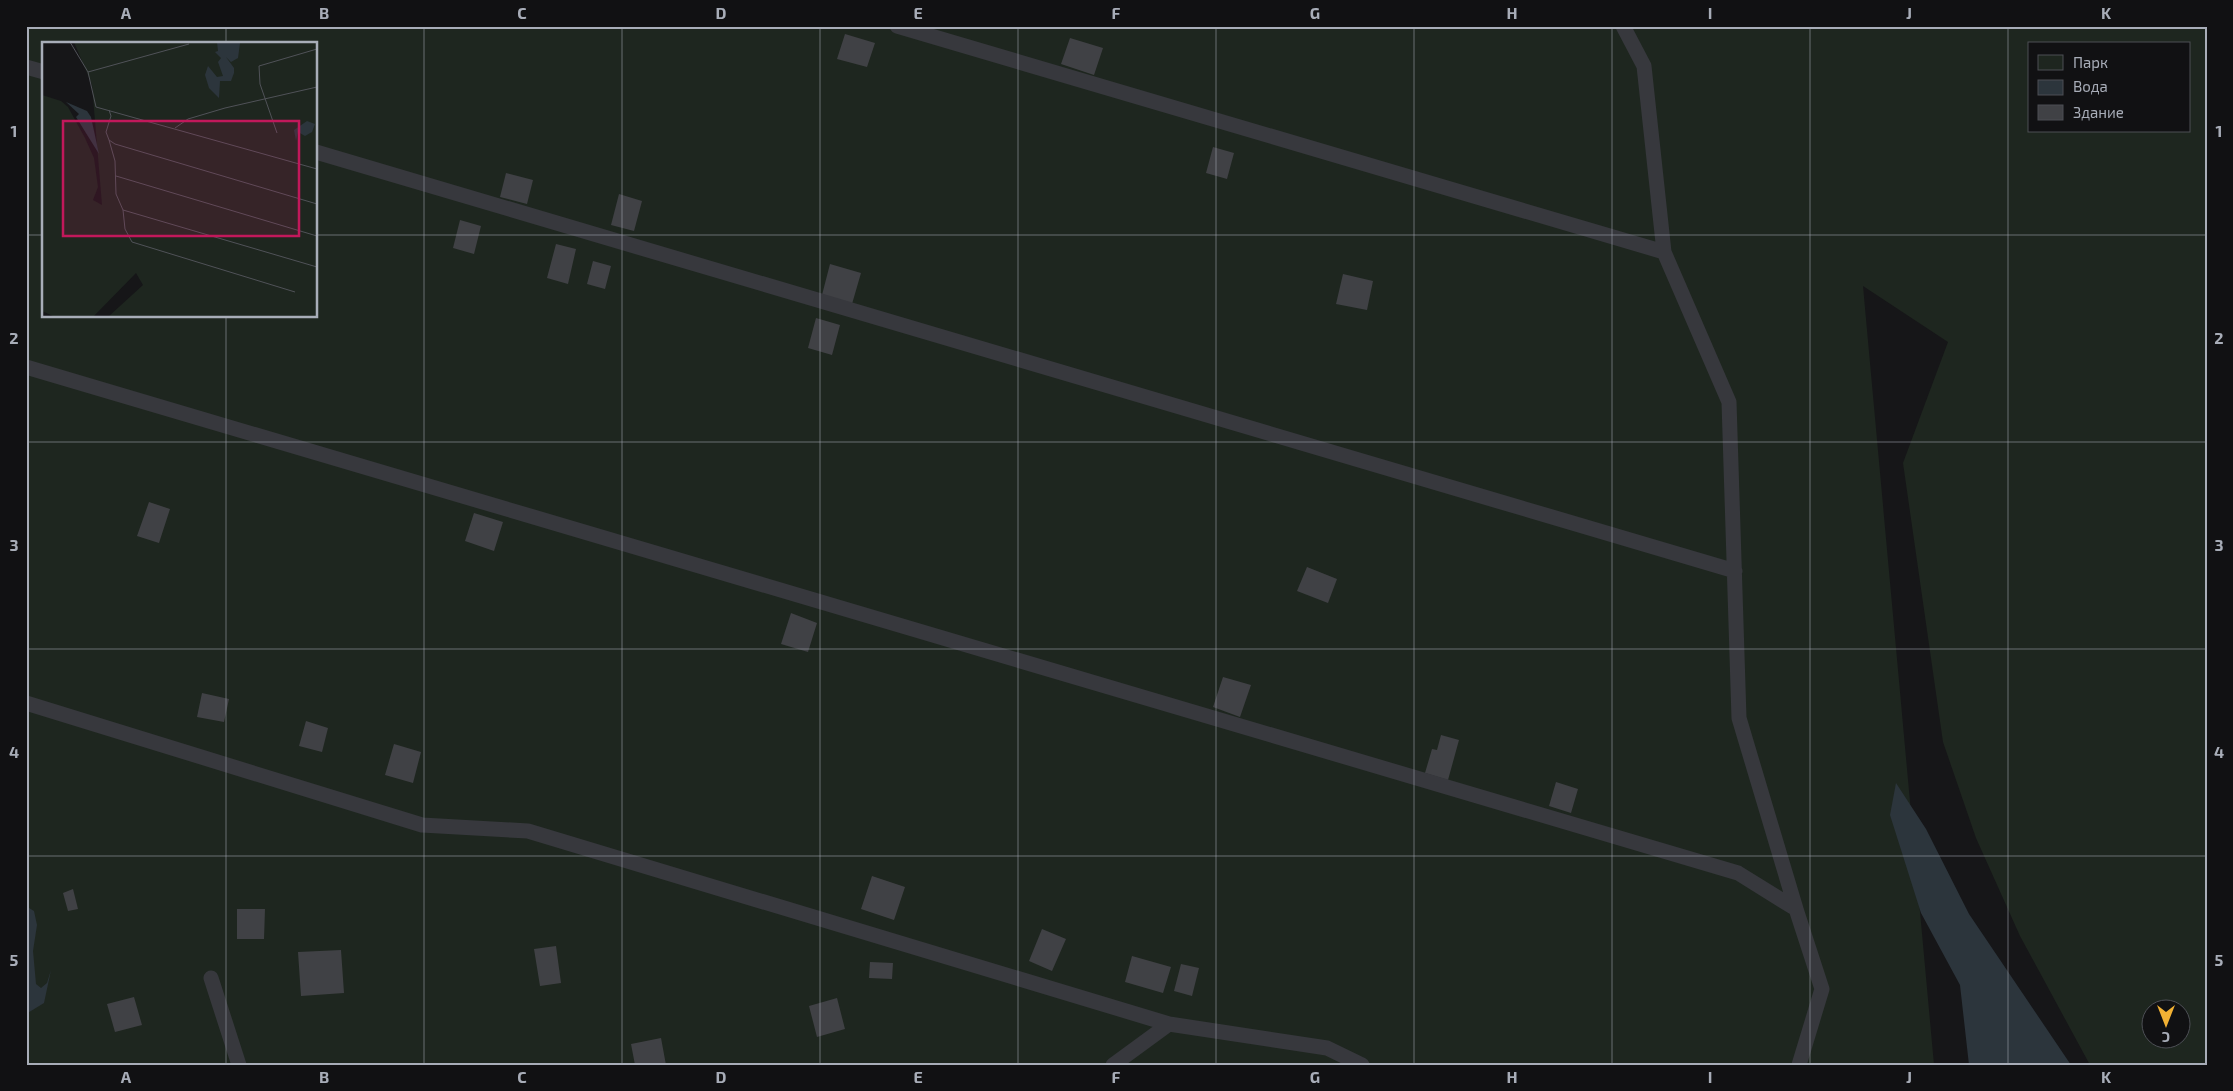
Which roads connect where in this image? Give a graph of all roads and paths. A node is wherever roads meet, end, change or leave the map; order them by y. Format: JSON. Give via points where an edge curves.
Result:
{"nodes":[{"id":1,"x":897,"y":26,"type":"edge"},
{"id":2,"x":1622,"y":26,"type":"edge"},
{"id":3,"x":26,"y":66,"type":"edge"},
{"id":4,"x":42,"y":71,"type":"edge"},
{"id":5,"x":318,"y":153,"type":"edge"},
{"id":6,"x":1664,"y":252,"type":"junction"},
{"id":7,"x":26,"y":367,"type":"edge"},
{"id":8,"x":1734,"y":571,"type":"junction"},
{"id":9,"x":26,"y":703,"type":"edge"},
{"id":10,"x":1796,"y":909,"type":"junction"},
{"id":11,"x":211,"y":978,"type":"dead end"},
{"id":12,"x":1169,"y":1024,"type":"junction"},
{"id":13,"x":239,"y":1065,"type":"edge"},
{"id":14,"x":1113,"y":1065,"type":"edge"},
{"id":15,"x":1362,"y":1065,"type":"edge"},
{"id":16,"x":1799,"y":1065,"type":"edge"}],
"edges":[{"from":1,"to":6,"type":"lane"},
{"from":2,"to":6,"type":"lane","via":[[1644,66]]},
{"from":3,"to":4,"type":"lane"},
{"from":5,"to":8,"type":"lane"},
{"from":6,"to":8,"type":"lane","via":[[1729,402]]},
{"from":7,"to":10,"type":"lane","via":[[1738,873]]},
{"from":8,"to":10,"type":"lane","via":[[1739,718]]},
{"from":9,"to":12,"type":"lane","via":[[422,825],[528,832]]},
{"from":10,"to":16,"type":"lane","via":[[1822,989]]},
{"from":11,"to":13,"type":"lane"},
{"from":12,"to":14,"type":"lane"},
{"from":12,"to":15,"type":"lane","via":[[1327,1048]]}]}
